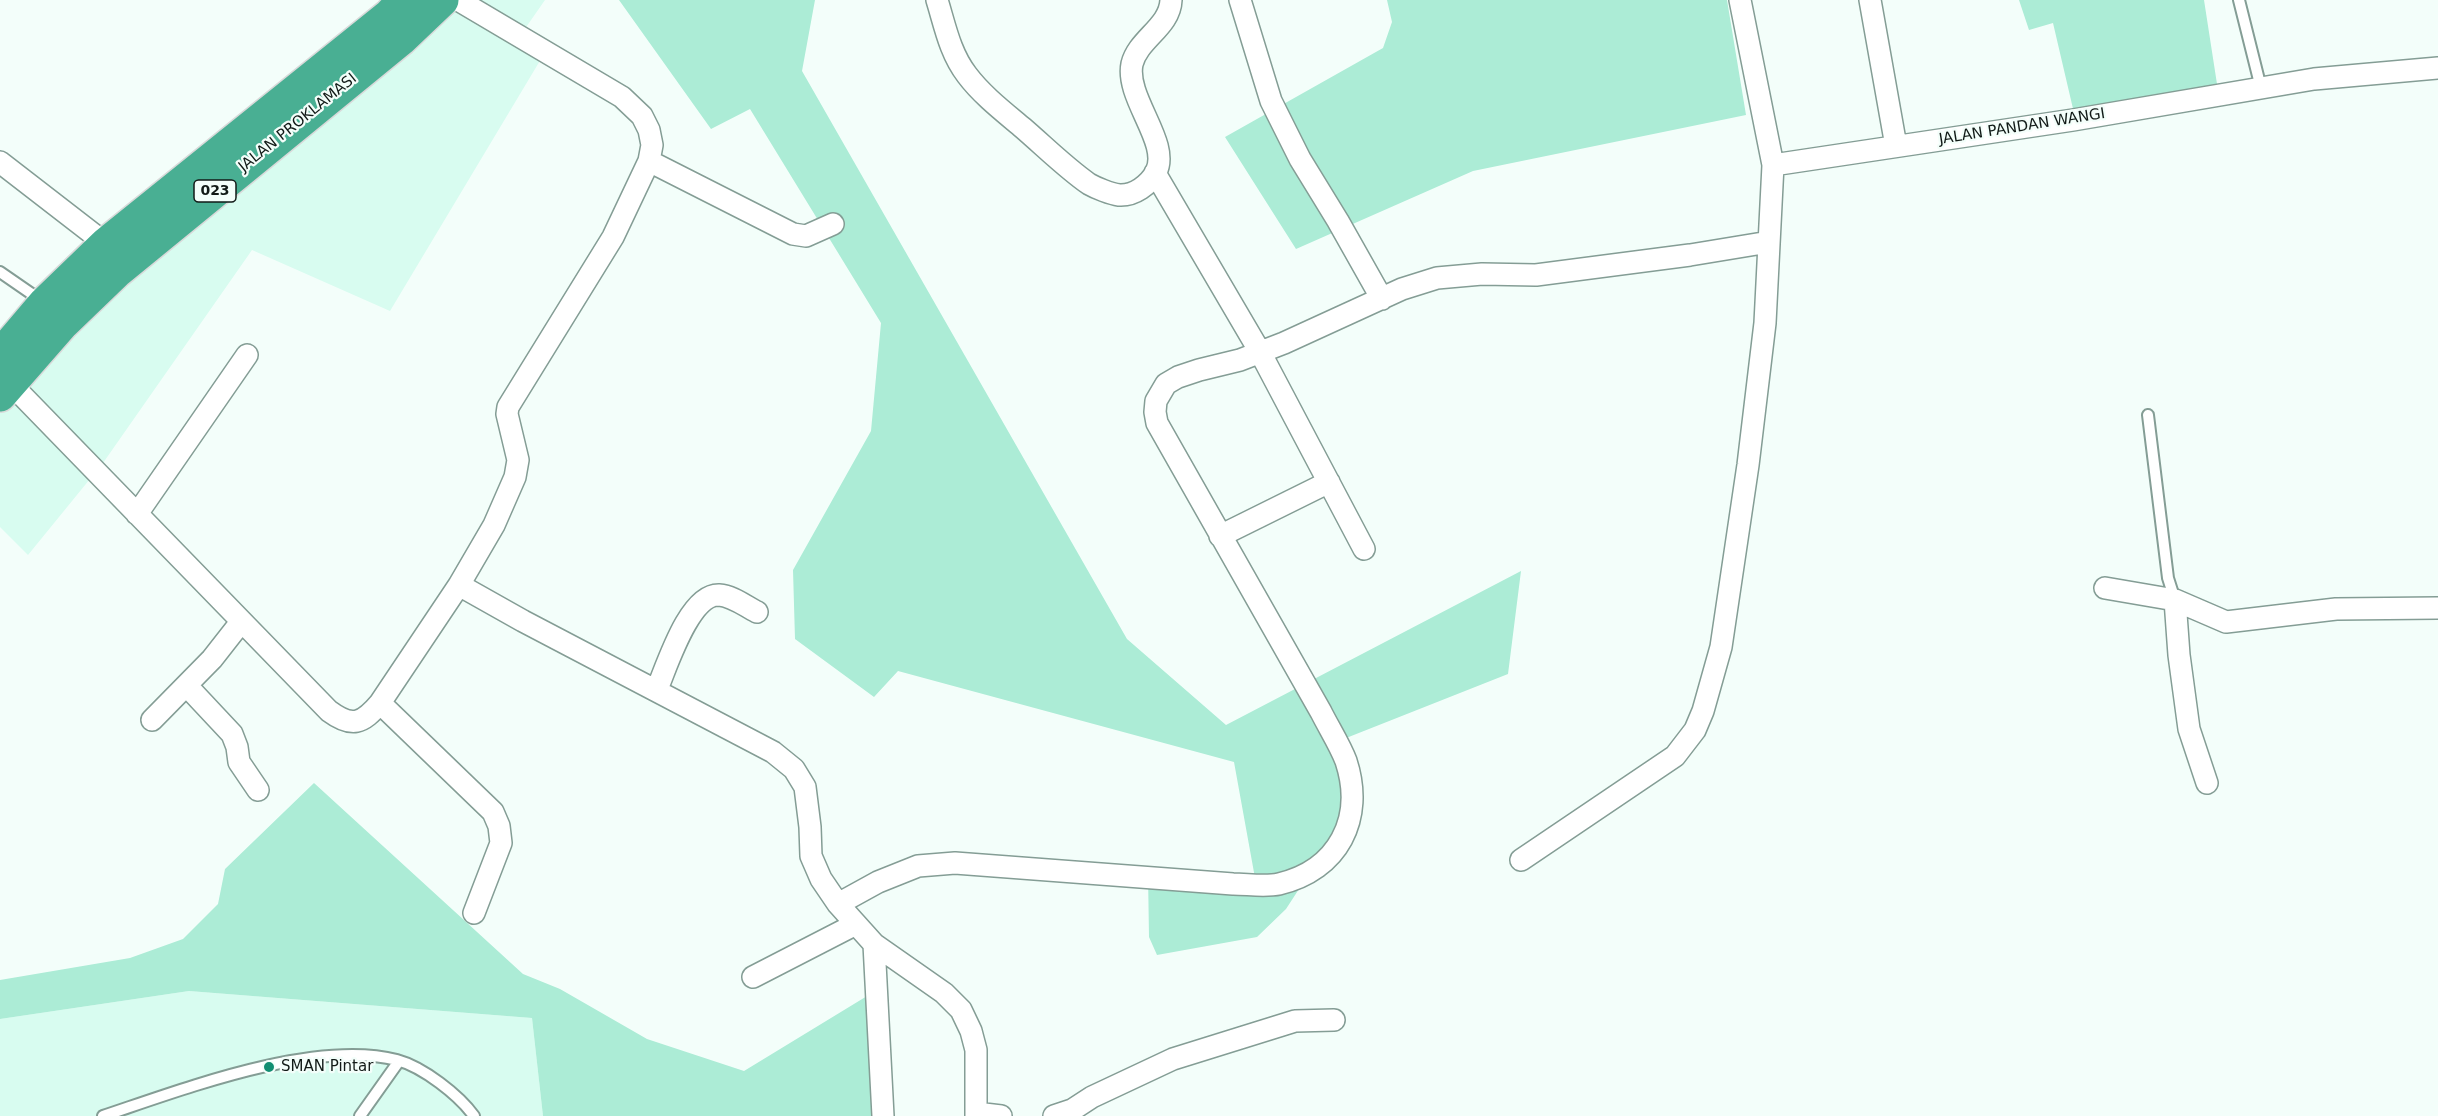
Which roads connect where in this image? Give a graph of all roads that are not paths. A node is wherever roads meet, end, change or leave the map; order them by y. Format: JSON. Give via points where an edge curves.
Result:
{"nodes":[{"id":1,"x":404,"y":0,"type":"edge"},
{"id":2,"x":442,"y":0,"type":"edge"},
{"id":3,"x":458,"y":0,"type":"edge"},
{"id":4,"x":937,"y":0,"type":"edge"},
{"id":5,"x":1171,"y":0,"type":"edge"},
{"id":6,"x":1240,"y":0,"type":"edge"},
{"id":7,"x":1740,"y":0,"type":"edge"},
{"id":8,"x":1870,"y":0,"type":"edge"},
{"id":9,"x":2240,"y":0,"type":"edge"},
{"id":10,"x":2438,"y":68,"type":"edge"},
{"id":11,"x":335,"y":76,"type":"junction"},
{"id":12,"x":2261,"y":88,"type":"junction"},
{"id":13,"x":1896,"y":147,"type":"junction"},
{"id":14,"x":649,"y":161,"type":"junction"},
{"id":15,"x":0,"y":162,"type":"edge"},
{"id":16,"x":1773,"y":165,"type":"junction"},
{"id":17,"x":1155,"y":173,"type":"junction"},
{"id":18,"x":833,"y":224,"type":"dead end"},
{"id":19,"x":1769,"y":242,"type":"junction"},
{"id":20,"x":106,"y":244,"type":"junction"},
{"id":21,"x":0,"y":272,"type":"edge"},
{"id":22,"x":1382,"y":299,"type":"junction"},
{"id":23,"x":45,"y":303,"type":"junction"},
{"id":24,"x":1260,"y":352,"type":"junction"},
{"id":25,"x":247,"y":355,"type":"dead end"},
{"id":26,"x":3,"y":367,"type":"edge"},
{"id":27,"x":2148,"y":415,"type":"dead end"},
{"id":28,"x":1329,"y":482,"type":"junction"},
{"id":29,"x":137,"y":514,"type":"junction"},
{"id":30,"x":1220,"y":536,"type":"junction"},
{"id":31,"x":1364,"y":549,"type":"dead end"},
{"id":32,"x":459,"y":585,"type":"junction"},
{"id":33,"x":2105,"y":588,"type":"dead end"},
{"id":34,"x":2175,"y":600,"type":"junction"},
{"id":35,"x":2438,"y":608,"type":"edge"},
{"id":36,"x":757,"y":612,"type":"dead end"},
{"id":37,"x":241,"y":622,"type":"junction"},
{"id":38,"x":187,"y":686,"type":"junction"},
{"id":39,"x":657,"y":689,"type":"junction"},
{"id":40,"x":380,"y":703,"type":"junction"},
{"id":41,"x":152,"y":720,"type":"dead end"},
{"id":42,"x":2207,"y":783,"type":"dead end"},
{"id":43,"x":258,"y":790,"type":"dead end"},
{"id":44,"x":1521,"y":860,"type":"dead end"},
{"id":45,"x":838,"y":904,"type":"junction"},
{"id":46,"x":474,"y":913,"type":"dead end"},
{"id":47,"x":856,"y":924,"type":"junction"},
{"id":48,"x":874,"y":944,"type":"junction"},
{"id":49,"x":753,"y":977,"type":"dead end"},
{"id":50,"x":1334,"y":1020,"type":"dead end"},
{"id":51,"x":399,"y":1061,"type":"junction"},
{"id":52,"x":976,"y":1114,"type":"edge"},
{"id":53,"x":472,"y":1115,"type":"edge"},
{"id":54,"x":103,"y":1116,"type":"edge"},
{"id":55,"x":360,"y":1116,"type":"edge"},
{"id":56,"x":882,"y":1116,"type":"edge"},
{"id":57,"x":1002,"y":1116,"type":"edge"},
{"id":58,"x":1054,"y":1116,"type":"edge"}],
"edges":[{"from":1,"to":11,"type":"highway","name":"JALAN PROKLAMASI","number":"023"},
{"from":2,"to":11,"type":"highway","name":"JALAN PROKLAMASI","number":"023","via":[[401,39]]},
{"from":3,"to":14,"type":"street","via":[[622,97],[642,116],[649,130]]},
{"from":4,"to":17,"type":"street","via":[[952,50],[967,76],[1091,185],[1119,195],[1135,193]]},
{"from":5,"to":17,"type":"street","via":[[1165,18],[1135,53],[1131,68],[1159,149]]},
{"from":6,"to":22,"type":"street","via":[[1271,101],[1300,159]]},
{"from":7,"to":16,"type":"street"},
{"from":8,"to":13,"type":"street"},
{"from":9,"to":12,"type":"lane"},
{"from":10,"to":12,"type":"street","name":"JALAN PANDAN WANGI"},
{"from":11,"to":20,"type":"highway","name":"JALAN PROKLAMASI","number":"023"},
{"from":11,"to":26,"type":"highway","name":"JALAN PROKLAMASI","number":"023","via":[[63,323]]},
{"from":12,"to":13,"type":"street","name":"JALAN PANDAN WANGI"},
{"from":13,"to":16,"type":"street","name":"JALAN PANDAN WANGI"},
{"from":14,"to":18,"type":"street","via":[[793,234],[807,236]]},
{"from":14,"to":32,"type":"street","via":[[613,237],[508,407],[518,460],[515,477],[494,525]]},
{"from":15,"to":20,"type":"street"},
{"from":16,"to":19,"type":"street"},
{"from":17,"to":24,"type":"street"},
{"from":19,"to":22,"type":"street","via":[[1536,275],[1437,278]]},
{"from":19,"to":44,"type":"street","via":[[1765,323],[1748,465],[1721,646],[1703,711],[1695,730],[1675,756]]},
{"from":20,"to":23,"type":"highway","name":"JALAN PROKLAMASI","number":"023"},
{"from":21,"to":23,"type":"lane"},
{"from":22,"to":24,"type":"street"},
{"from":23,"to":26,"type":"highway","name":"JALAN PROKLAMASI","number":"023"},
{"from":24,"to":28,"type":"street"},
{"from":24,"to":30,"type":"street","via":[[1178,377],[1166,384],[1156,401],[1157,423]]},
{"from":25,"to":29,"type":"street"},
{"from":26,"to":29,"type":"street"},
{"from":27,"to":34,"type":"lane","via":[[2168,578]]},
{"from":28,"to":30,"type":"street"},
{"from":28,"to":31,"type":"street"},
{"from":29,"to":37,"type":"street"},
{"from":30,"to":45,"type":"street","via":[[1346,761],[1353,797],[1349,825],[1325,863],[1278,884],[955,863],[918,866]]},
{"from":32,"to":39,"type":"street"},
{"from":32,"to":40,"type":"street"},
{"from":33,"to":34,"type":"street"},
{"from":34,"to":35,"type":"street","via":[[2226,622],[2336,609]]},
{"from":34,"to":42,"type":"street","via":[[2189,729]]},
{"from":36,"to":39,"type":"street","via":[[730,597],[711,596],[702,602],[681,634]]},
{"from":37,"to":38,"type":"street"},
{"from":37,"to":40,"type":"street","via":[[340,720],[353,723],[365,719]]},
{"from":38,"to":41,"type":"street"},
{"from":38,"to":43,"type":"street","via":[[232,734],[239,762]]},
{"from":39,"to":45,"type":"street","via":[[773,752],[794,769],[805,788],[811,856]]},
{"from":40,"to":46,"type":"street","via":[[493,812],[501,843]]},
{"from":45,"to":47,"type":"street"},
{"from":47,"to":48,"type":"street"},
{"from":47,"to":49,"type":"street"},
{"from":48,"to":52,"type":"street","via":[[944,993],[961,1010],[976,1050]]},
{"from":48,"to":56,"type":"street"},
{"from":50,"to":58,"type":"street","via":[[1295,1022],[1173,1059]]},
{"from":51,"to":53,"type":"lane","via":[[434,1079]]},
{"from":51,"to":54,"type":"lane","via":[[335,1055],[257,1068]]},
{"from":51,"to":55,"type":"lane"},
{"from":52,"to":57,"type":"street"}]}
